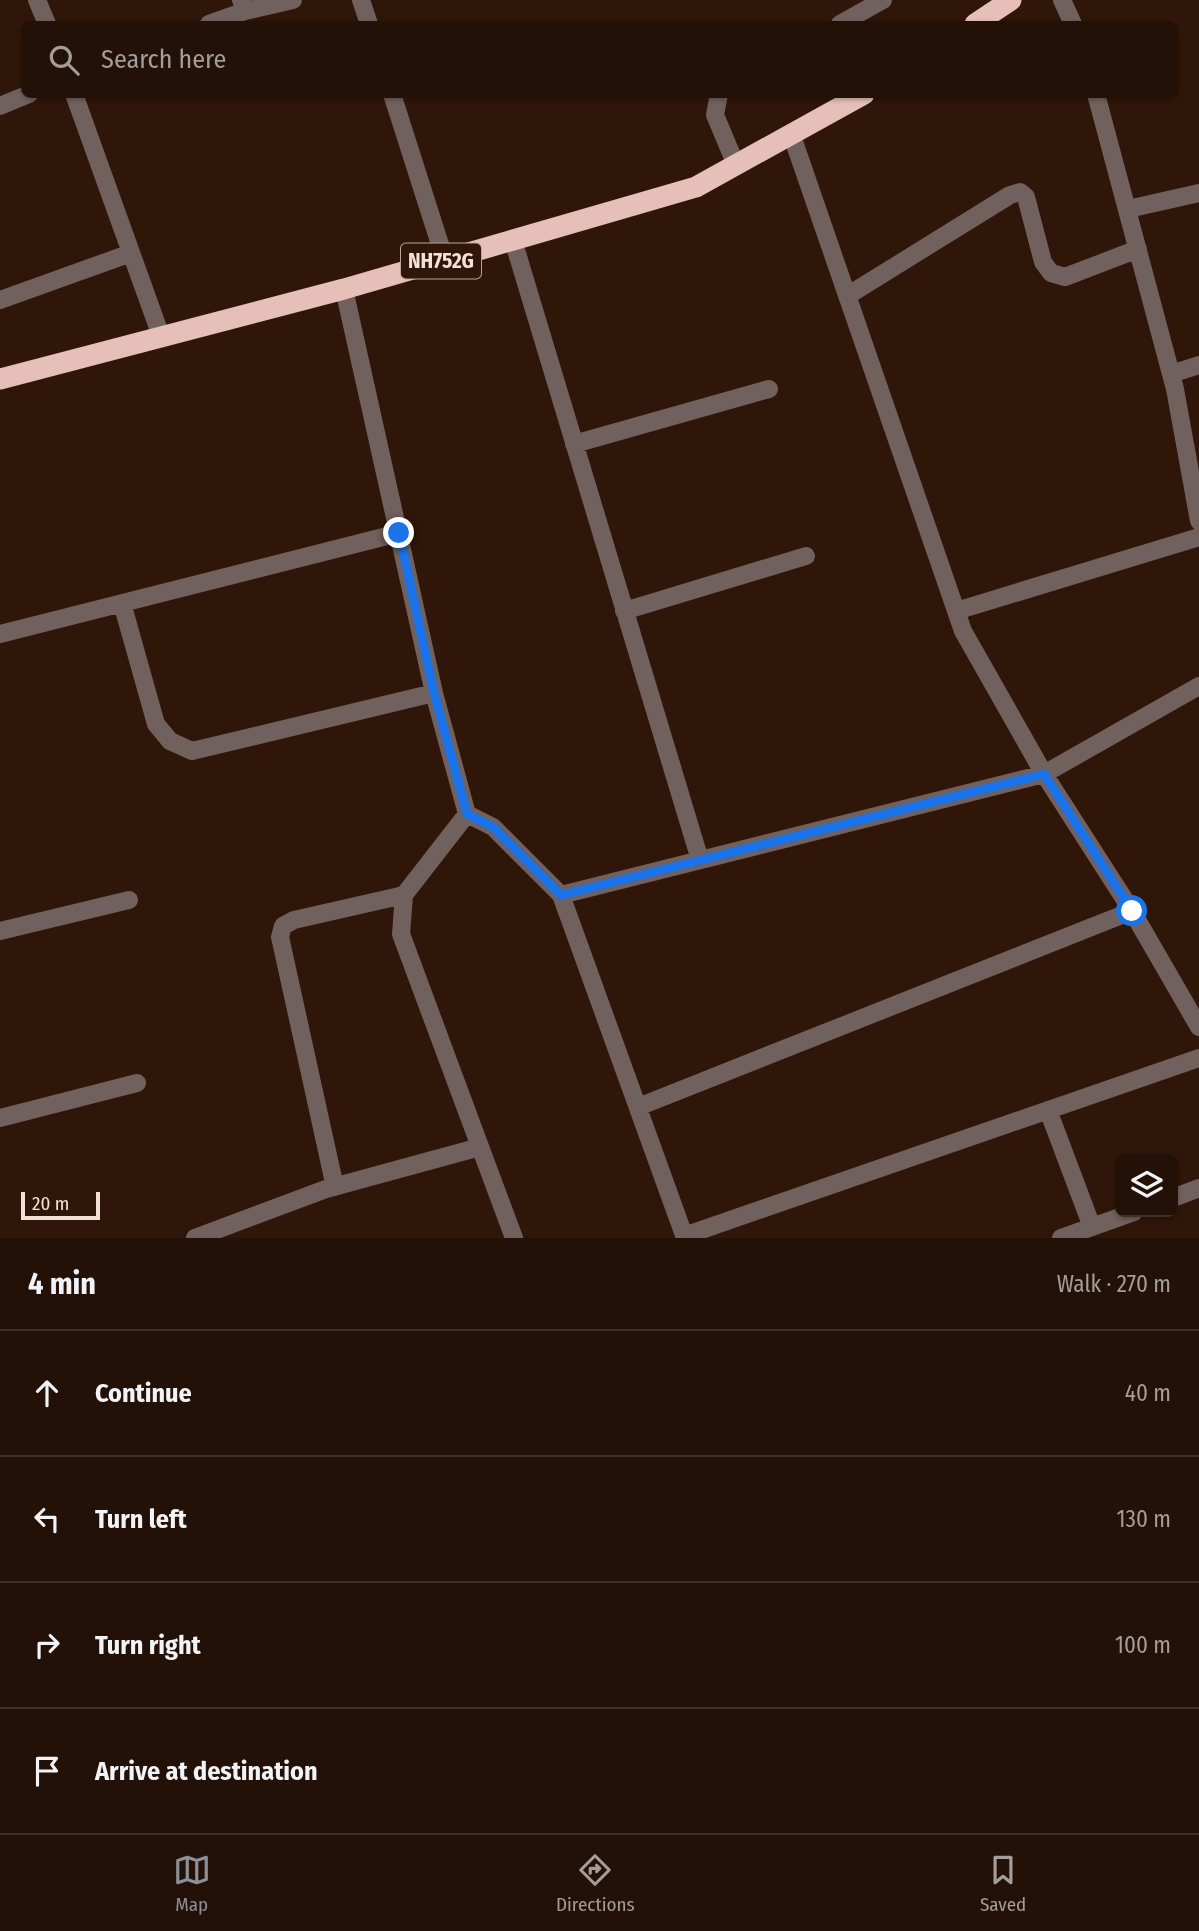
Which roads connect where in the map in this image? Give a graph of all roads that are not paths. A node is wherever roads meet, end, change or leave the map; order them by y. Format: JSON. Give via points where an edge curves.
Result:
{"nodes":[{"id":1,"x":37,"y":0,"type":"edge"},
{"id":2,"x":293,"y":0,"type":"edge"},
{"id":3,"x":361,"y":0,"type":"edge"},
{"id":4,"x":882,"y":0,"type":"edge"},
{"id":5,"x":1011,"y":0,"type":"edge"},
{"id":6,"x":1062,"y":0,"type":"edge"},
{"id":7,"x":243,"y":5,"type":"edge"},
{"id":8,"x":46,"y":21,"type":"edge"},
{"id":9,"x":214,"y":21,"type":"edge"},
{"id":10,"x":368,"y":21,"type":"edge"},
{"id":11,"x":846,"y":21,"type":"edge"},
{"id":12,"x":980,"y":21,"type":"edge"},
{"id":13,"x":1072,"y":21,"type":"edge"},
{"id":14,"x":21,"y":97,"type":"edge"},
{"id":15,"x":75,"y":98,"type":"edge"},
{"id":16,"x":393,"y":98,"type":"edge"},
{"id":17,"x":718,"y":98,"type":"edge"},
{"id":18,"x":857,"y":98,"type":"edge"},
{"id":19,"x":1097,"y":98,"type":"edge"},
{"id":20,"x":0,"y":106,"type":"edge"},
{"id":21,"x":792,"y":136,"type":"junction"},
{"id":22,"x":736,"y":165,"type":"junction"},
{"id":23,"x":1199,"y":193,"type":"edge"},
{"id":24,"x":1128,"y":209,"type":"junction"},
{"id":25,"x":513,"y":240,"type":"junction"},
{"id":26,"x":1139,"y":249,"type":"junction"},
{"id":27,"x":131,"y":253,"type":"junction"},
{"id":28,"x":445,"y":260,"type":"junction"},
{"id":29,"x":344,"y":289,"type":"junction"},
{"id":30,"x":847,"y":296,"type":"junction"},
{"id":31,"x":0,"y":300,"type":"edge"},
{"id":32,"x":161,"y":336,"type":"junction"},
{"id":33,"x":1199,"y":365,"type":"edge"},
{"id":34,"x":1171,"y":374,"type":"junction"},
{"id":35,"x":0,"y":379,"type":"edge"},
{"id":36,"x":769,"y":389,"type":"dead end"},
{"id":37,"x":574,"y":444,"type":"junction"},
{"id":38,"x":1196,"y":494,"type":"edge"},
{"id":39,"x":1199,"y":521,"type":"edge"},
{"id":40,"x":399,"y":533,"type":"junction"},
{"id":41,"x":1199,"y":537,"type":"edge"},
{"id":42,"x":806,"y":556,"type":"dead end"},
{"id":43,"x":122,"y":603,"type":"junction"},
{"id":44,"x":624,"y":611,"type":"junction"},
{"id":45,"x":956,"y":611,"type":"junction"},
{"id":46,"x":0,"y":634,"type":"edge"},
{"id":47,"x":1199,"y":686,"type":"edge"},
{"id":48,"x":434,"y":693,"type":"junction"},
{"id":49,"x":1044,"y":774,"type":"junction"},
{"id":50,"x":467,"y":814,"type":"junction"},
{"id":51,"x":700,"y":860,"type":"junction"},
{"id":52,"x":404,"y":895,"type":"junction"},
{"id":53,"x":561,"y":895,"type":"junction"},
{"id":54,"x":129,"y":900,"type":"dead end"},
{"id":55,"x":1132,"y":911,"type":"junction"},
{"id":56,"x":0,"y":931,"type":"edge"},
{"id":57,"x":1199,"y":1027,"type":"edge"},
{"id":58,"x":1199,"y":1058,"type":"edge"},
{"id":59,"x":137,"y":1083,"type":"dead end"},
{"id":60,"x":638,"y":1107,"type":"junction"},
{"id":61,"x":1048,"y":1110,"type":"junction"},
{"id":62,"x":0,"y":1118,"type":"edge"},
{"id":63,"x":480,"y":1147,"type":"junction"},
{"id":64,"x":331,"y":1188,"type":"junction"},
{"id":65,"x":1199,"y":1188,"type":"edge"},
{"id":66,"x":1178,"y":1196,"type":"edge"},
{"id":67,"x":1120,"y":1217,"type":"edge"},
{"id":68,"x":1092,"y":1227,"type":"junction"},
{"id":69,"x":684,"y":1237,"type":"edge"},
{"id":70,"x":195,"y":1238,"type":"edge"},
{"id":71,"x":514,"y":1238,"type":"edge"},
{"id":72,"x":1061,"y":1238,"type":"edge"}],
"edges":[{"from":1,"to":8,"type":"street"},
{"from":2,"to":7,"type":"street"},
{"from":3,"to":10,"type":"street"},
{"from":4,"to":11,"type":"street"},
{"from":5,"to":12,"type":"highway"},
{"from":6,"to":13,"type":"street"},
{"from":7,"to":9,"type":"street"},
{"from":14,"to":20,"type":"street"},
{"from":15,"to":27,"type":"street"},
{"from":16,"to":28,"type":"street"},
{"from":17,"to":22,"type":"street","via":[[715,115]]},
{"from":18,"to":21,"type":"highway","number":"NH752G"},
{"from":19,"to":24,"type":"street"},
{"from":21,"to":22,"type":"highway","number":"NH752G"},
{"from":21,"to":30,"type":"street"},
{"from":22,"to":25,"type":"highway","number":"NH752G","via":[[696,187]]},
{"from":23,"to":24,"type":"street"},
{"from":24,"to":26,"type":"street"},
{"from":25,"to":28,"type":"highway","number":"NH752G"},
{"from":25,"to":37,"type":"street"},
{"from":26,"to":30,"type":"street","via":[[1065,277],[1051,273],[1043,262],[1026,197],[1020,192]]},
{"from":26,"to":34,"type":"street"},
{"from":27,"to":31,"type":"street"},
{"from":27,"to":32,"type":"street"},
{"from":28,"to":29,"type":"highway","number":"NH752G"},
{"from":29,"to":32,"type":"highway","number":"NH752G"},
{"from":29,"to":40,"type":"street"},
{"from":30,"to":45,"type":"street"},
{"from":32,"to":35,"type":"highway","number":"NH752G"},
{"from":33,"to":34,"type":"street"},
{"from":34,"to":38,"type":"street"},
{"from":36,"to":37,"type":"street"},
{"from":37,"to":44,"type":"street"},
{"from":38,"to":39,"type":"street"},
{"from":40,"to":43,"type":"street"},
{"from":40,"to":48,"type":"street"},
{"from":41,"to":45,"type":"street"},
{"from":42,"to":44,"type":"street"},
{"from":43,"to":46,"type":"street"},
{"from":43,"to":48,"type":"street","via":[[156,724],[170,741],[192,751]]},
{"from":44,"to":51,"type":"street"},
{"from":45,"to":49,"type":"street"},
{"from":47,"to":49,"type":"street"},
{"from":48,"to":50,"type":"street"},
{"from":49,"to":51,"type":"street"},
{"from":49,"to":55,"type":"street"},
{"from":50,"to":52,"type":"street"},
{"from":50,"to":53,"type":"street","via":[[493,827]]},
{"from":51,"to":53,"type":"street"},
{"from":52,"to":63,"type":"street","via":[[401,934]]},
{"from":52,"to":64,"type":"street","via":[[294,920],[283,926],[280,937]]},
{"from":53,"to":60,"type":"street"},
{"from":54,"to":56,"type":"street"},
{"from":55,"to":57,"type":"street"},
{"from":55,"to":60,"type":"street"},
{"from":58,"to":61,"type":"street"},
{"from":59,"to":62,"type":"street"},
{"from":60,"to":69,"type":"street"},
{"from":61,"to":68,"type":"street"},
{"from":61,"to":69,"type":"street"},
{"from":63,"to":64,"type":"street"},
{"from":63,"to":71,"type":"street"},
{"from":64,"to":70,"type":"street"},
{"from":65,"to":66,"type":"street"},
{"from":67,"to":68,"type":"street"},
{"from":68,"to":72,"type":"street"}]}
